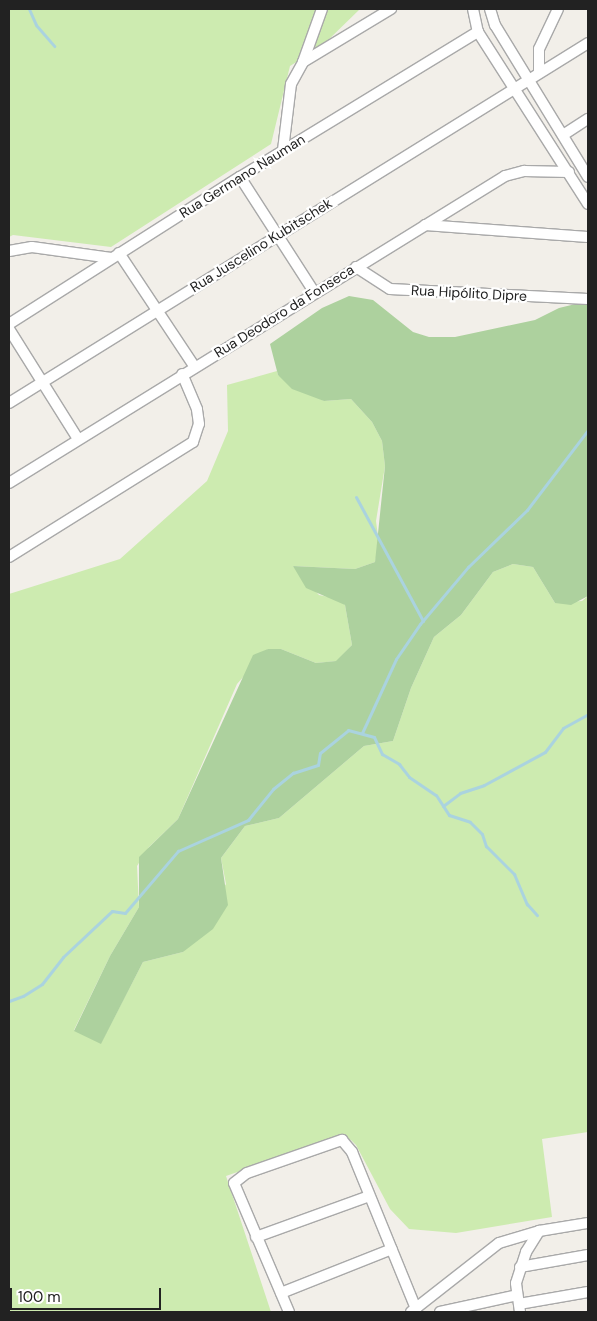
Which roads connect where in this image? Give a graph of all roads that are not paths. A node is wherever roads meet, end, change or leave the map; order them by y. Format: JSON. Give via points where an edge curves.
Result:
{"nodes":[{"id":1,"x":322,"y":9,"type":"edge"},
{"id":2,"x":391,"y":9,"type":"edge"},
{"id":3,"x":473,"y":9,"type":"edge"},
{"id":4,"x":490,"y":9,"type":"edge"},
{"id":5,"x":558,"y":9,"type":"edge"},
{"id":6,"x":478,"y":32,"type":"junction"},
{"id":7,"x":588,"y":43,"type":"edge"},
{"id":8,"x":303,"y":62,"type":"junction"},
{"id":9,"x":539,"y":73,"type":"junction"},
{"id":10,"x":529,"y":79,"type":"junction"},
{"id":11,"x":515,"y":88,"type":"junction"},
{"id":12,"x":588,"y":119,"type":"edge"},
{"id":13,"x":563,"y":135,"type":"junction"},
{"id":14,"x":283,"y":150,"type":"junction"},
{"id":15,"x":569,"y":172,"type":"junction"},
{"id":16,"x":240,"y":177,"type":"junction"},
{"id":17,"x":588,"y":178,"type":"edge"},
{"id":18,"x":587,"y":199,"type":"edge"},
{"id":19,"x":425,"y":225,"type":"junction"},
{"id":20,"x":277,"y":235,"type":"junction"},
{"id":21,"x":588,"y":237,"type":"edge"},
{"id":22,"x":9,"y":251,"type":"edge"},
{"id":23,"x":115,"y":256,"type":"junction"},
{"id":24,"x":356,"y":267,"type":"junction"},
{"id":25,"x":314,"y":292,"type":"junction"},
{"id":26,"x":588,"y":299,"type":"edge"},
{"id":27,"x":158,"y":310,"type":"junction"},
{"id":28,"x":9,"y":324,"type":"edge"},
{"id":29,"x":9,"y":329,"type":"edge"},
{"id":30,"x":194,"y":366,"type":"junction"},
{"id":31,"x":182,"y":374,"type":"junction"},
{"id":32,"x":42,"y":382,"type":"junction"},
{"id":33,"x":9,"y":403,"type":"edge"},
{"id":34,"x":78,"y":439,"type":"junction"},
{"id":35,"x":9,"y":483,"type":"edge"},
{"id":36,"x":9,"y":557,"type":"edge"},
{"id":37,"x":369,"y":1196,"type":"junction"},
{"id":38,"x":588,"y":1223,"type":"edge"},
{"id":39,"x":539,"y":1231,"type":"junction"},
{"id":40,"x":256,"y":1237,"type":"junction"},
{"id":41,"x":392,"y":1249,"type":"junction"},
{"id":42,"x":588,"y":1255,"type":"edge"},
{"id":43,"x":520,"y":1268,"type":"junction"},
{"id":44,"x":588,"y":1292,"type":"edge"},
{"id":45,"x":281,"y":1293,"type":"junction"},
{"id":46,"x":519,"y":1304,"type":"edge"},
{"id":47,"x":413,"y":1311,"type":"edge"},
{"id":48,"x":289,"y":1312,"type":"edge"},
{"id":49,"x":440,"y":1312,"type":"edge"}],
"edges":[{"from":1,"to":8,"type":"street"},
{"from":2,"to":8,"type":"street"},
{"from":3,"to":6,"type":"street"},
{"from":4,"to":10,"type":"street","via":[[495,24]]},
{"from":5,"to":9,"type":"street","via":[[539,49]]},
{"from":6,"to":11,"type":"street"},
{"from":6,"to":14,"type":"street","name":"Rua Germano Nauman"},
{"from":7,"to":9,"type":"street","name":"Rua Juscelino Kubitschek"},
{"from":8,"to":14,"type":"street","via":[[292,84]]},
{"from":9,"to":10,"type":"street","name":"Rua Juscelino Kubitschek"},
{"from":10,"to":11,"type":"street","name":"Rua Juscelino Kubitschek"},
{"from":10,"to":13,"type":"street"},
{"from":11,"to":15,"type":"street"},
{"from":11,"to":20,"type":"street","name":"Rua Juscelino Kubitschek"},
{"from":12,"to":13,"type":"street"},
{"from":13,"to":17,"type":"street"},
{"from":14,"to":16,"type":"street","name":"Rua Germano Nauman"},
{"from":15,"to":18,"type":"street"},
{"from":15,"to":19,"type":"street","name":"Rua Deodoro da Fonseca","via":[[515,172]]},
{"from":16,"to":20,"type":"street"},
{"from":16,"to":23,"type":"street","name":"Rua Germano Nauman"},
{"from":19,"to":21,"type":"street"},
{"from":19,"to":24,"type":"street","name":"Rua Deodoro da Fonseca"},
{"from":20,"to":25,"type":"street"},
{"from":20,"to":27,"type":"street","name":"Rua Juscelino Kubitschek"},
{"from":22,"to":23,"type":"street","via":[[32,247]]},
{"from":23,"to":27,"type":"street"},
{"from":23,"to":28,"type":"street","name":"Rua Germano Nauman"},
{"from":24,"to":25,"type":"street","name":"Rua Deodoro da Fonseca"},
{"from":24,"to":26,"type":"street","name":"Rua Hipólito Dipre","via":[[390,289]]},
{"from":25,"to":30,"type":"street","name":"Rua Deodoro da Fonseca"},
{"from":27,"to":30,"type":"street"},
{"from":27,"to":32,"type":"street","name":"Rua Juscelino Kubitschek"},
{"from":29,"to":32,"type":"street"},
{"from":30,"to":31,"type":"street","name":"Rua Deodoro da Fonseca"},
{"from":31,"to":34,"type":"street","name":"Rua Deodoro da Fonseca"},
{"from":31,"to":36,"type":"street","via":[[197,409],[199,424],[194,442]]},
{"from":32,"to":33,"type":"street","name":"Rua Juscelino Kubitschek"},
{"from":32,"to":34,"type":"street"},
{"from":34,"to":35,"type":"street","name":"Rua Deodoro da Fonseca"},
{"from":37,"to":40,"type":"street"},
{"from":37,"to":40,"type":"street","via":[[349,1146],[342,1140],[247,1173],[234,1183]]},
{"from":37,"to":41,"type":"street"},
{"from":38,"to":39,"type":"street"},
{"from":39,"to":43,"type":"street"},
{"from":39,"to":47,"type":"street","via":[[514,1237],[484,1252]]},
{"from":40,"to":45,"type":"street"},
{"from":41,"to":45,"type":"street"},
{"from":41,"to":47,"type":"street"},
{"from":42,"to":43,"type":"street"},
{"from":43,"to":46,"type":"street"},
{"from":44,"to":46,"type":"street"},
{"from":45,"to":48,"type":"street"},
{"from":46,"to":49,"type":"street"}]}
